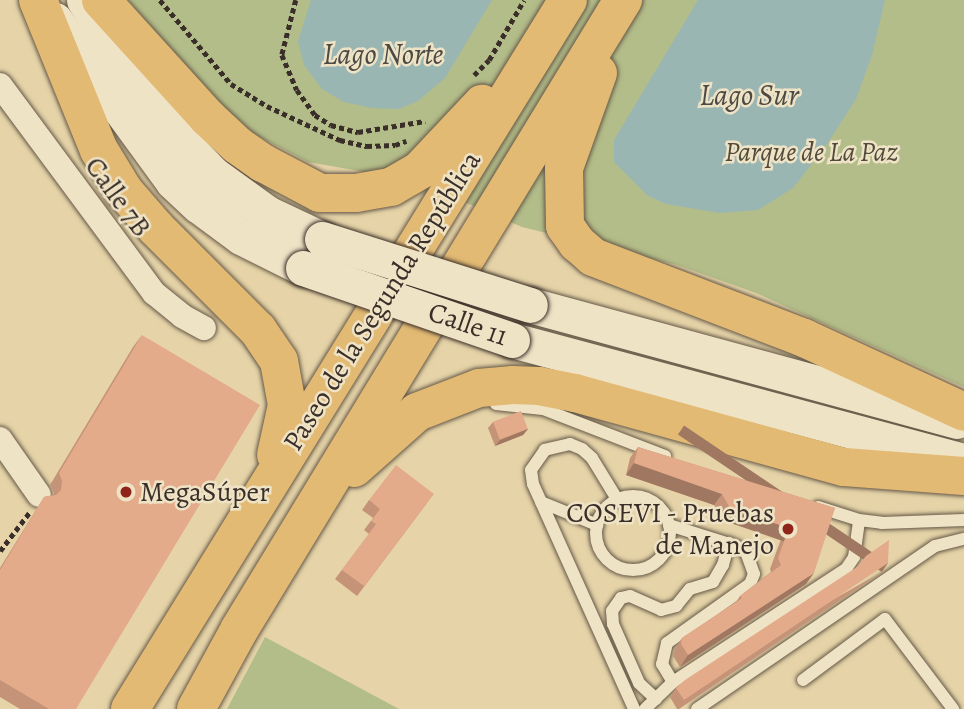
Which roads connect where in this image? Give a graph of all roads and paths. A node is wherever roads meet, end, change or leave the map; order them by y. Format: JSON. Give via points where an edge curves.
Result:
{"nodes":[{"id":1,"x":39,"y":0,"type":"edge"},
{"id":2,"x":85,"y":0,"type":"edge"},
{"id":3,"x":101,"y":0,"type":"edge"},
{"id":4,"x":160,"y":0,"type":"edge"},
{"id":5,"x":296,"y":0,"type":"edge"},
{"id":6,"x":524,"y":0,"type":"edge"},
{"id":7,"x":623,"y":0,"type":"edge"},
{"id":8,"x":563,"y":9,"type":"edge"},
{"id":9,"x":472,"y":78,"type":"dead end"},
{"id":10,"x":0,"y":85,"type":"edge"},
{"id":11,"x":421,"y":130,"type":"dead end"},
{"id":12,"x":411,"y":139,"type":"dead end"},
{"id":13,"x":204,"y":328,"type":"dead end"},
{"id":14,"x":468,"y":392,"type":"junction"},
{"id":15,"x":964,"y":411,"type":"edge"},
{"id":16,"x":964,"y":423,"type":"edge"},
{"id":17,"x":0,"y":439,"type":"edge"},
{"id":18,"x":677,"y":461,"type":"edge"},
{"id":19,"x":964,"y":461,"type":"edge"},
{"id":20,"x":964,"y":476,"type":"edge"},
{"id":21,"x":271,"y":480,"type":"junction"},
{"id":22,"x":39,"y":495,"type":"joint"},
{"id":23,"x":617,"y":499,"type":"junction"},
{"id":24,"x":541,"y":502,"type":"junction"},
{"id":25,"x":801,"y":502,"type":"edge"},
{"id":26,"x":315,"y":507,"type":"junction"},
{"id":27,"x":859,"y":520,"type":"junction"},
{"id":28,"x":964,"y":520,"type":"edge"},
{"id":29,"x":929,"y":522,"type":"junction"},
{"id":30,"x":597,"y":525,"type":"junction"},
{"id":31,"x":669,"y":525,"type":"junction"},
{"id":32,"x":964,"y":539,"type":"edge"},
{"id":33,"x":729,"y":544,"type":"junction"},
{"id":34,"x":0,"y":551,"type":"edge"},
{"id":35,"x":929,"y":551,"type":"junction"},
{"id":36,"x":162,"y":657,"type":"junction"},
{"id":37,"x":803,"y":680,"type":"dead end"},
{"id":38,"x":673,"y":682,"type":"junction"},
{"id":39,"x":656,"y":699,"type":"junction"},
{"id":40,"x":123,"y":709,"type":"edge"},
{"id":41,"x":130,"y":709,"type":"edge"},
{"id":42,"x":196,"y":709,"type":"edge"},
{"id":43,"x":634,"y":709,"type":"edge"},
{"id":44,"x":645,"y":709,"type":"edge"},
{"id":45,"x":697,"y":709,"type":"edge"},
{"id":46,"x":953,"y":709,"type":"edge"}],
"edges":[{"from":1,"to":19,"type":"main road","name":"Calle 11","bridge":true,"via":[[173,181],[241,237],[303,268],[512,340]]},
{"from":1,"to":21,"type":"highway","via":[[94,139],[124,191],[258,330],[279,361],[286,405]]},
{"from":2,"to":16,"type":"main road","name":"Calle 11","bridge":true,"via":[[133,77],[187,147],[213,174],[267,213],[322,239],[530,305]]},
{"from":3,"to":8,"type":"highway","via":[[237,145],[320,194],[391,187],[420,170]]},
{"from":4,"to":12,"type":"path","via":[[232,84],[267,106],[340,140],[367,146]]},
{"from":5,"to":11,"type":"path","via":[[282,55],[297,90],[315,115],[358,132],[430,121]]},
{"from":6,"to":9,"type":"path","via":[[489,60]]},
{"from":7,"to":15,"type":"highway","via":[[564,168],[565,226],[576,243],[593,257],[804,338]]},
{"from":7,"to":26,"type":"highway","name":"Paseo de la Segunda República"},
{"from":8,"to":21,"type":"highway","name":"Paseo de la Segunda República"},
{"from":10,"to":13,"type":"street","name":"Calle 7B","via":[[138,273],[163,301]]},
{"from":14,"to":18,"type":"lane","via":[[484,404],[543,409]]},
{"from":14,"to":20,"type":"highway","via":[[539,386],[844,467]]},
{"from":14,"to":26,"type":"highway","via":[[417,412]]},
{"from":17,"to":22,"type":"street"},
{"from":21,"to":36,"type":"highway","name":"Paseo de la Segunda República"},
{"from":22,"to":34,"type":"path","via":[[24,523]]},
{"from":23,"to":24,"type":"lane","via":[[592,458],[570,444],[557,445],[537,458],[531,470]]},
{"from":23,"to":30,"type":"lane","via":[[606,507]]},
{"from":23,"to":31,"type":"lane","via":[[652,500]]},
{"from":24,"to":30,"type":"lane"},
{"from":24,"to":43,"type":"lane"},
{"from":25,"to":27,"type":"lane"},
{"from":26,"to":42,"type":"highway","name":"Paseo de la Segunda República"},
{"from":27,"to":29,"type":"lane"},
{"from":27,"to":38,"type":"lane","via":[[854,557],[841,573]]},
{"from":28,"to":29,"type":"lane"},
{"from":29,"to":35,"type":"lane"},
{"from":30,"to":31,"type":"lane","via":[[596,543],[602,555],[622,569],[635,571],[648,568],[665,552]]},
{"from":31,"to":33,"type":"lane"},
{"from":32,"to":35,"type":"lane","via":[[947,541]]},
{"from":33,"to":38,"type":"lane","via":[[746,552],[754,574],[750,584],[667,643],[662,664]]},
{"from":33,"to":39,"type":"lane","via":[[713,582],[690,589],[677,606],[661,610],[630,596],[621,598],[612,611],[613,624],[639,683]]},
{"from":35,"to":45,"type":"lane"},
{"from":36,"to":40,"type":"highway"},
{"from":36,"to":41,"type":"highway","name":"Paseo de la Segunda República"},
{"from":37,"to":46,"type":"lane","via":[[885,618]]},
{"from":38,"to":39,"type":"lane"},
{"from":39,"to":44,"type":"lane"}]}
